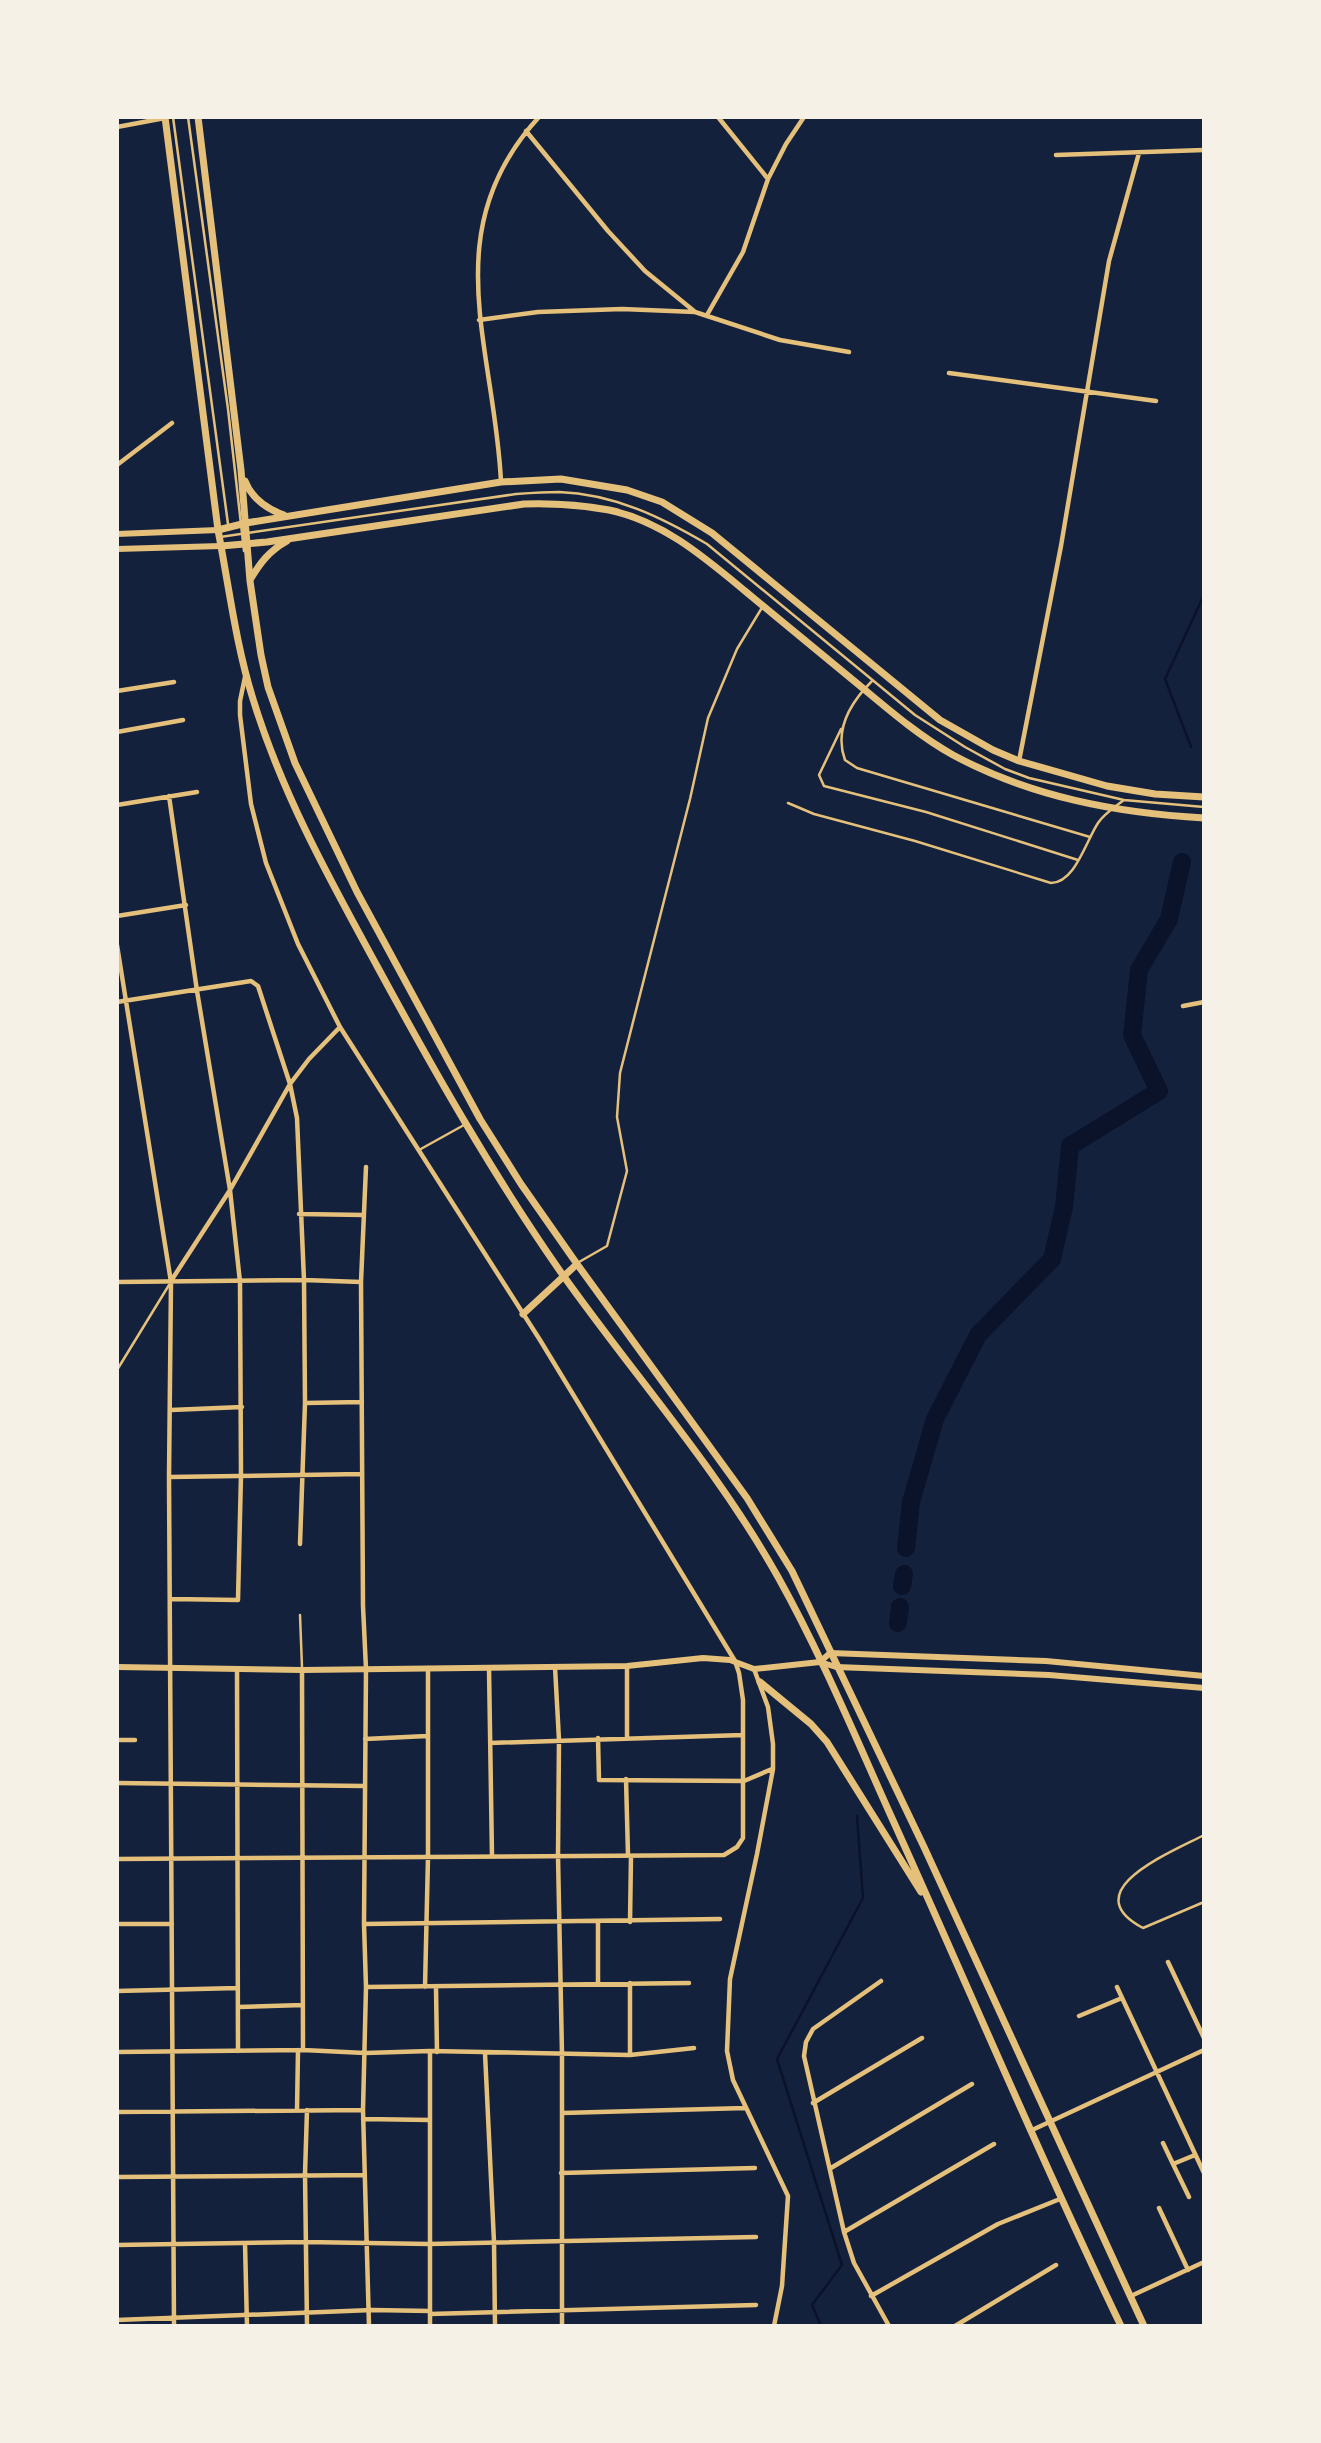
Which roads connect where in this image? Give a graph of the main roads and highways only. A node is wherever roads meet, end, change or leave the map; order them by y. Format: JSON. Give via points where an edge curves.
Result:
{"nodes":[{"id":1,"x":198,"y":117,"type":"edge"},
{"id":2,"x":165,"y":118,"type":"edge"},
{"id":3,"x":241,"y":470,"type":"junction"},
{"id":4,"x":288,"y":517,"type":"junction"},
{"id":5,"x":243,"y":524,"type":"junction"},
{"id":6,"x":219,"y":533,"type":"junction"},
{"id":7,"x":291,"y":538,"type":"junction"},
{"id":8,"x":246,"y":545,"type":"junction"},
{"id":9,"x":221,"y":546,"type":"junction"},
{"id":10,"x":250,"y":581,"type":"junction"},
{"id":11,"x":1204,"y":797,"type":"edge"},
{"id":12,"x":1204,"y":818,"type":"edge"},
{"id":13,"x":576,"y":1264,"type":"junction"},
{"id":14,"x":564,"y":1276,"type":"junction"},
{"id":15,"x":523,"y":1314,"type":"road end"},
{"id":16,"x":650,"y":1365,"type":"junction"},
{"id":17,"x":636,"y":1375,"type":"junction"},
{"id":18,"x":760,"y":1682,"type":"road end"},
{"id":19,"x":939,"y":1919,"type":"junction"},
{"id":20,"x":1121,"y":2326,"type":"edge"},
{"id":21,"x":1144,"y":2326,"type":"edge"}],
"edges":[{"from":1,"to":3,"type":"main road"},
{"from":2,"to":6,"type":"main road"},
{"from":3,"to":4,"type":"main road","via":[[258,501]]},
{"from":3,"to":5,"type":"main road"},
{"from":4,"to":5,"type":"main road"},
{"from":4,"to":11,"type":"main road","via":[[501,482],[561,479],[628,490],[662,502],[712,533],[940,720],[993,750],[1081,780],[1155,794]]},
{"from":5,"to":6,"type":"main road"},
{"from":5,"to":8,"type":"main road"},
{"from":6,"to":9,"type":"main road"},
{"from":7,"to":8,"type":"main road"},
{"from":7,"to":10,"type":"main road","via":[[260,563]]},
{"from":7,"to":12,"type":"main road","via":[[524,504],[609,510],[692,548],[910,727],[952,754],[1010,782],[1112,809]]},
{"from":8,"to":9,"type":"main road"},
{"from":8,"to":10,"type":"main road"},
{"from":9,"to":14,"type":"main road","via":[[246,675],[277,767],[316,852],[464,1125]]},
{"from":10,"to":13,"type":"main road","via":[[268,687],[318,813],[480,1119]]},
{"from":13,"to":14,"type":"main road"},
{"from":13,"to":16,"type":"main road"},
{"from":14,"to":15,"type":"main road"},
{"from":14,"to":17,"type":"main road"},
{"from":16,"to":17,"type":"main road"},
{"from":16,"to":21,"type":"main road","via":[[756,1511],[792,1571]]},
{"from":17,"to":19,"type":"main road","via":[[734,1506],[778,1578]]},
{"from":18,"to":19,"type":"main road","via":[[827,1742]]},
{"from":19,"to":20,"type":"main road","via":[[1029,2132]]}]}
